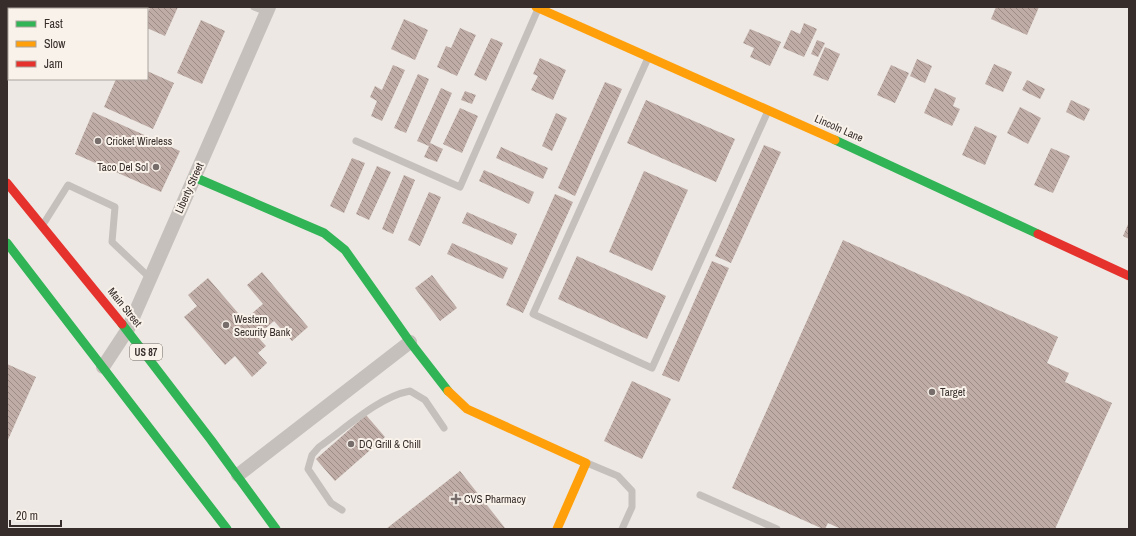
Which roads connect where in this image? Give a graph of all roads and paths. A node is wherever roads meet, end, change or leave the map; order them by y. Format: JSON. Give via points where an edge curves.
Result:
{"nodes":[{"id":1,"x":538,"y":7,"type":"edge"},
{"id":2,"x":263,"y":9,"type":"edge"},
{"id":3,"x":649,"y":56,"type":"junction"},
{"id":4,"x":768,"y":110,"type":"junction"},
{"id":5,"x":356,"y":141,"type":"dead end"},
{"id":6,"x":194,"y":177,"type":"junction"},
{"id":7,"x":7,"y":183,"type":"edge"},
{"id":8,"x":42,"y":225,"type":"junction"},
{"id":9,"x":7,"y":243,"type":"edge"},
{"id":10,"x":1129,"y":276,"type":"edge"},
{"id":11,"x":150,"y":278,"type":"junction"},
{"id":12,"x":128,"y":329,"type":"junction"},
{"id":13,"x":410,"y":342,"type":"junction"},
{"id":14,"x":103,"y":367,"type":"junction"},
{"id":15,"x":444,"y":428,"type":"dead end"},
{"id":16,"x":586,"y":463,"type":"junction"},
{"id":17,"x":238,"y":475,"type":"junction"},
{"id":18,"x":700,"y":494,"type":"dead end"},
{"id":19,"x":342,"y":510,"type":"dead end"},
{"id":20,"x":222,"y":525,"type":"edge"},
{"id":21,"x":276,"y":529,"type":"edge"},
{"id":22,"x":557,"y":529,"type":"edge"},
{"id":23,"x":622,"y":529,"type":"edge"},
{"id":24,"x":777,"y":529,"type":"edge"}],
"edges":[{"from":1,"to":3,"type":"street","name":"Lincoln Lane"},
{"from":1,"to":5,"type":"lane","via":[[460,187]]},
{"from":2,"to":6,"type":"street","name":"Liberty Street"},
{"from":3,"to":4,"type":"street","name":"Lincoln Lane"},
{"from":3,"to":4,"type":"lane","via":[[533,314],[652,368]]},
{"from":4,"to":10,"type":"street","name":"Lincoln Lane"},
{"from":6,"to":11,"type":"street","name":"Liberty Street"},
{"from":6,"to":13,"type":"street","via":[[324,233],[345,250]]},
{"from":7,"to":8,"type":"street","name":"Main Street","number":"US 87"},
{"from":8,"to":11,"type":"lane","via":[[68,185],[115,207],[112,242]]},
{"from":8,"to":12,"type":"street","name":"Main Street","number":"US 87"},
{"from":9,"to":14,"type":"street"},
{"from":11,"to":12,"type":"street","name":"Liberty Street"},
{"from":12,"to":14,"type":"street","name":"Liberty Street"},
{"from":12,"to":17,"type":"street","name":"Main Street","number":"US 87"},
{"from":13,"to":16,"type":"street","via":[[452,395],[467,409]]},
{"from":13,"to":17,"type":"street"},
{"from":14,"to":20,"type":"street"},
{"from":15,"to":19,"type":"lane","via":[[425,400],[410,391],[397,393],[319,447],[312,455],[308,469],[332,503]]},
{"from":16,"to":22,"type":"street"},
{"from":16,"to":23,"type":"lane","via":[[618,476],[632,491],[632,507]]},
{"from":17,"to":21,"type":"street","name":"Main Street","number":"US 87"},
{"from":18,"to":24,"type":"lane"}]}
